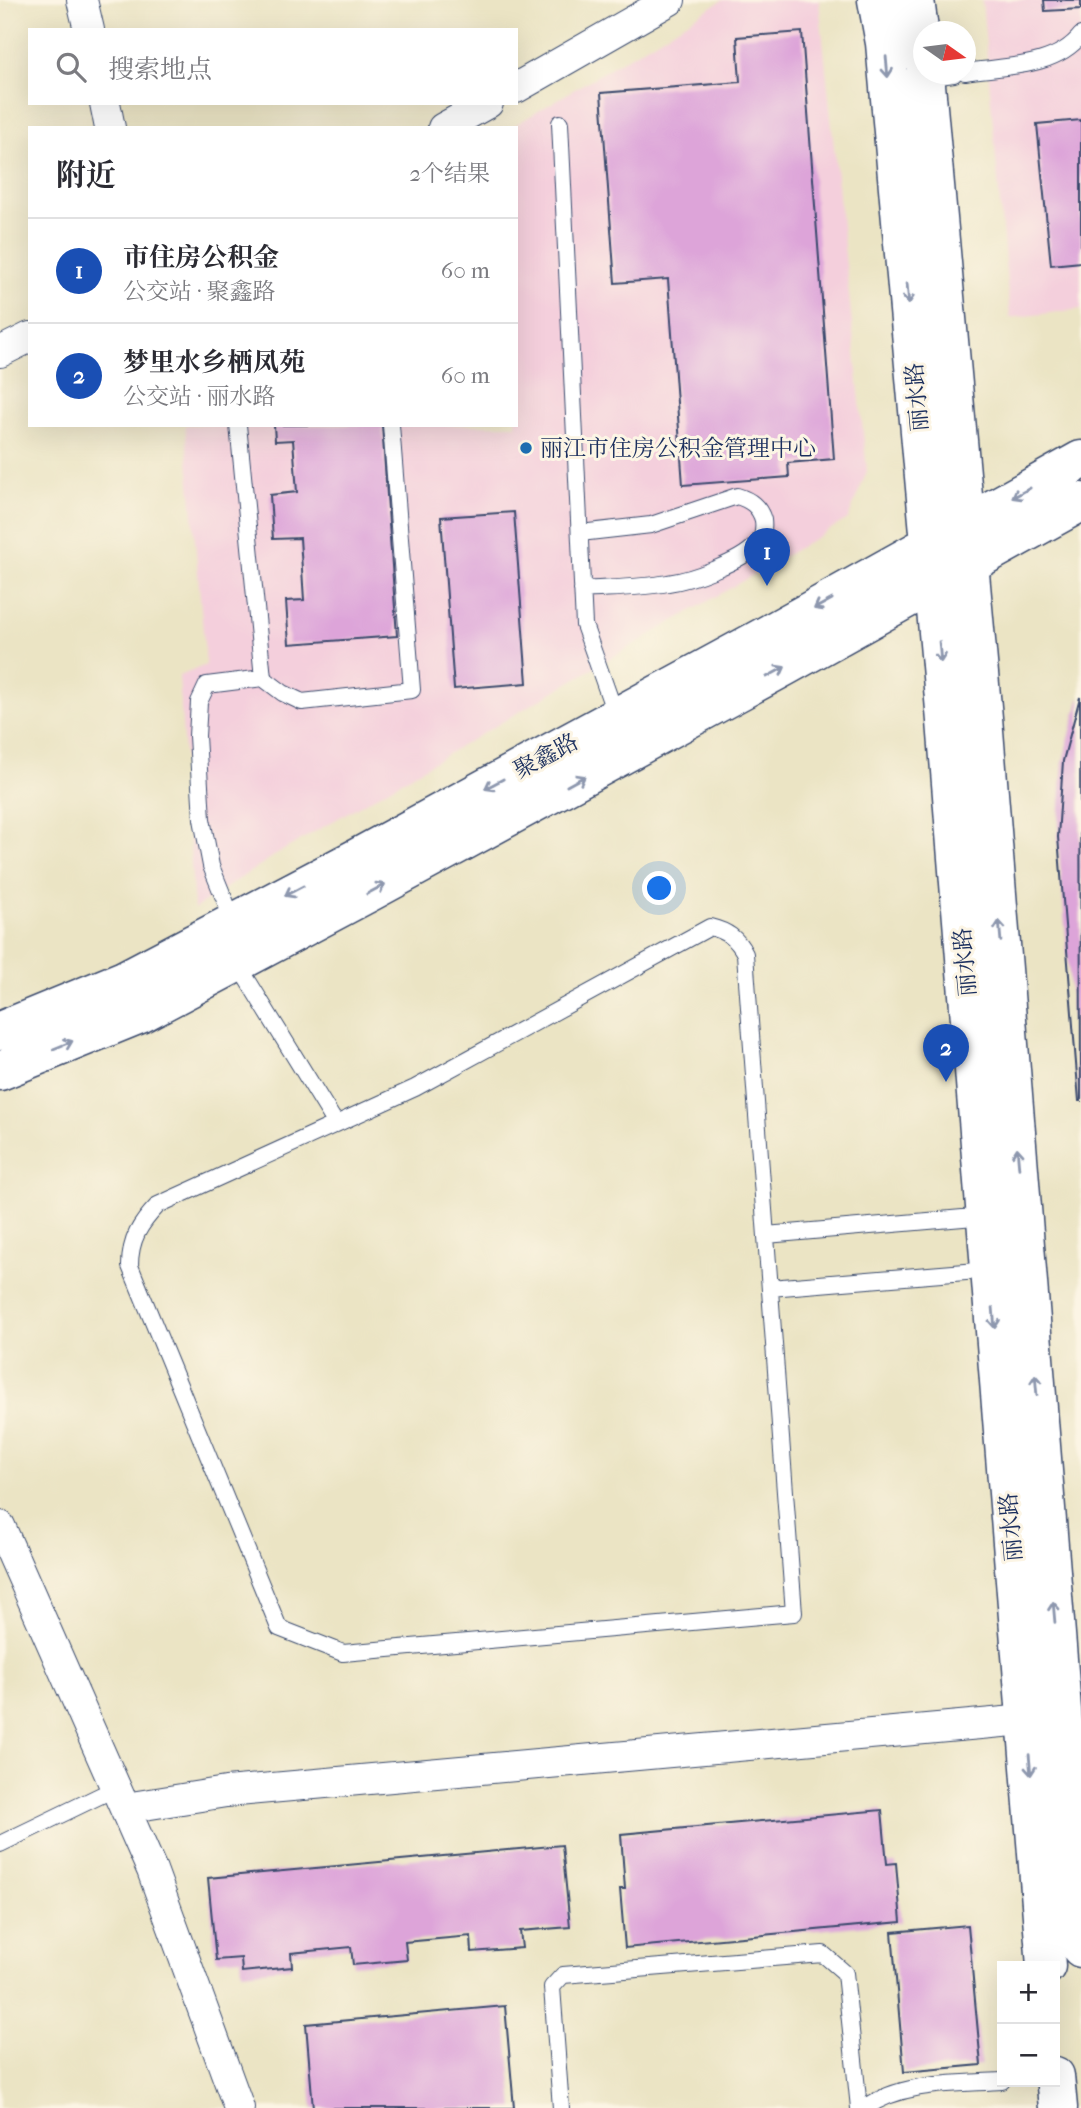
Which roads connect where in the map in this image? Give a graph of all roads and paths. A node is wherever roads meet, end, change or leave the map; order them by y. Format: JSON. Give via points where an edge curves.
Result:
{"nodes":[{"id":1,"x":82,"y":0,"type":"edge"},
{"id":2,"x":670,"y":0,"type":"edge"},
{"id":3,"x":877,"y":0,"type":"edge"},
{"id":4,"x":915,"y":0,"type":"edge"},
{"id":5,"x":920,"y":21,"type":"edge"},
{"id":6,"x":89,"y":28,"type":"edge"},
{"id":7,"x":1081,"y":35,"type":"edge"},
{"id":8,"x":976,"y":70,"type":"edge"},
{"id":9,"x":933,"y":84,"type":"edge"},
{"id":10,"x":518,"y":87,"type":"edge"},
{"id":11,"x":105,"y":105,"type":"edge"},
{"id":12,"x":484,"y":105,"type":"edge"},
{"id":13,"x":560,"y":123,"type":"dead end"},
{"id":14,"x":110,"y":126,"type":"edge"},
{"id":15,"x":447,"y":126,"type":"edge"},
{"id":16,"x":28,"y":338,"type":"edge"},
{"id":17,"x":0,"y":352,"type":"edge"},
{"id":18,"x":238,"y":427,"type":"edge"},
{"id":19,"x":391,"y":427,"type":"edge"},
{"id":20,"x":1081,"y":460,"type":"edge"},
{"id":21,"x":1081,"y":502,"type":"edge"},
{"id":22,"x":965,"y":525,"type":"junction"},
{"id":23,"x":580,"y":533,"type":"junction"},
{"id":24,"x":930,"y":545,"type":"junction"},
{"id":25,"x":969,"y":565,"type":"junction"},
{"id":26,"x":934,"y":584,"type":"junction"},
{"id":27,"x":582,"y":590,"type":"junction"},
{"id":28,"x":263,"y":678,"type":"junction"},
{"id":29,"x":616,"y":718,"type":"junction"},
{"id":30,"x":234,"y":923,"type":"junction"},
{"id":31,"x":237,"y":963,"type":"junction"},
{"id":32,"x":0,"y":1031,"type":"edge"},
{"id":33,"x":0,"y":1071,"type":"edge"},
{"id":34,"x":336,"y":1124,"type":"junction"},
{"id":35,"x":986,"y":1216,"type":"junction"},
{"id":36,"x":766,"y":1234,"type":"junction"},
{"id":37,"x":990,"y":1270,"type":"junction"},
{"id":38,"x":770,"y":1288,"type":"junction"},
{"id":39,"x":0,"y":1526,"type":"edge"},
{"id":40,"x":1027,"y":1720,"type":"junction"},
{"id":41,"x":120,"y":1798,"type":"junction"},
{"id":42,"x":0,"y":1844,"type":"edge"},
{"id":43,"x":1081,"y":1948,"type":"edge"},
{"id":44,"x":1046,"y":1961,"type":"edge"},
{"id":45,"x":997,"y":2081,"type":"edge"},
{"id":46,"x":1056,"y":2087,"type":"edge"},
{"id":47,"x":239,"y":2108,"type":"edge"},
{"id":48,"x":561,"y":2108,"type":"edge"},
{"id":49,"x":859,"y":2108,"type":"edge"},
{"id":50,"x":864,"y":2108,"type":"edge"},
{"id":51,"x":1058,"y":2108,"type":"edge"}],
"edges":[{"from":1,"to":6,"type":"street"},
{"from":2,"to":10,"type":"street"},
{"from":3,"to":24,"type":"street","name":"丽水路","one_way":true,"via":[[885,43]]},
{"from":4,"to":5,"type":"street","name":"丽水路"},
{"from":7,"to":8,"type":"lane","via":[[1051,59]]},
{"from":9,"to":22,"type":"street","name":"丽水路"},
{"from":11,"to":14,"type":"street"},
{"from":12,"to":15,"type":"street"},
{"from":13,"to":23,"type":"lane"},
{"from":16,"to":17,"type":"street"},
{"from":18,"to":28,"type":"lane"},
{"from":19,"to":28,"type":"lane","via":[[412,690],[302,702]]},
{"from":20,"to":22,"type":"street","name":"聚鑫路","one_way":true},
{"from":21,"to":25,"type":"street","name":"聚鑫路"},
{"from":22,"to":24,"type":"street","name":"聚鑫路"},
{"from":22,"to":25,"type":"street","name":"丽水路"},
{"from":23,"to":27,"type":"lane"},
{"from":23,"to":27,"type":"lane","via":[[651,525],[737,496],[756,506],[764,526],[756,546],[696,576],[667,584]]},
{"from":24,"to":26,"type":"street","name":"丽水路"},
{"from":24,"to":29,"type":"street","name":"聚鑫路","one_way":true},
{"from":25,"to":26,"type":"street","name":"聚鑫路"},
{"from":43,"to":25,"type":"street","name":"丽水路","one_way":true,"via":[[1064,1657]]},
{"from":31,"to":26,"type":"street","name":"聚鑫路","one_way":true},
{"from":26,"to":35,"type":"street","name":"丽水路","one_way":true},
{"from":27,"to":29,"type":"lane","via":[[584,625]]},
{"from":28,"to":30,"type":"lane","via":[[207,685],[199,702],[202,819],[211,866]]},
{"from":29,"to":30,"type":"street","name":"聚鑫路","one_way":true},
{"from":30,"to":32,"type":"street","name":"聚鑫路","via":[[124,980]]},
{"from":33,"to":31,"type":"street","name":"聚鑫路","one_way":true,"via":[[140,1014]]},
{"from":31,"to":34,"type":"lane"},
{"from":34,"to":36,"type":"lane","via":[[415,1088],[710,927],[723,930],[745,954]]},
{"from":34,"to":38,"type":"lane","via":[[158,1205],[140,1225],[130,1252],[130,1266],[279,1629],[303,1639],[343,1653],[794,1612]]},
{"from":35,"to":36,"type":"lane"},
{"from":35,"to":37,"type":"street","name":"丽水路"},
{"from":36,"to":38,"type":"lane"},
{"from":37,"to":38,"type":"lane"},
{"from":37,"to":40,"type":"street","name":"丽水路","one_way":true},
{"from":39,"to":41,"type":"street"},
{"from":40,"to":41,"type":"street"},
{"from":40,"to":44,"type":"street","name":"丽水路","one_way":true},
{"from":41,"to":42,"type":"lane"},
{"from":41,"to":47,"type":"street","via":[[152,1870]]},
{"from":45,"to":50,"type":"lane","via":[[920,2088],[890,2094]]},
{"from":46,"to":51,"type":"street"},
{"from":48,"to":49,"type":"lane","via":[[552,1987],[563,1975],[823,1954],[845,1973]]}]}
